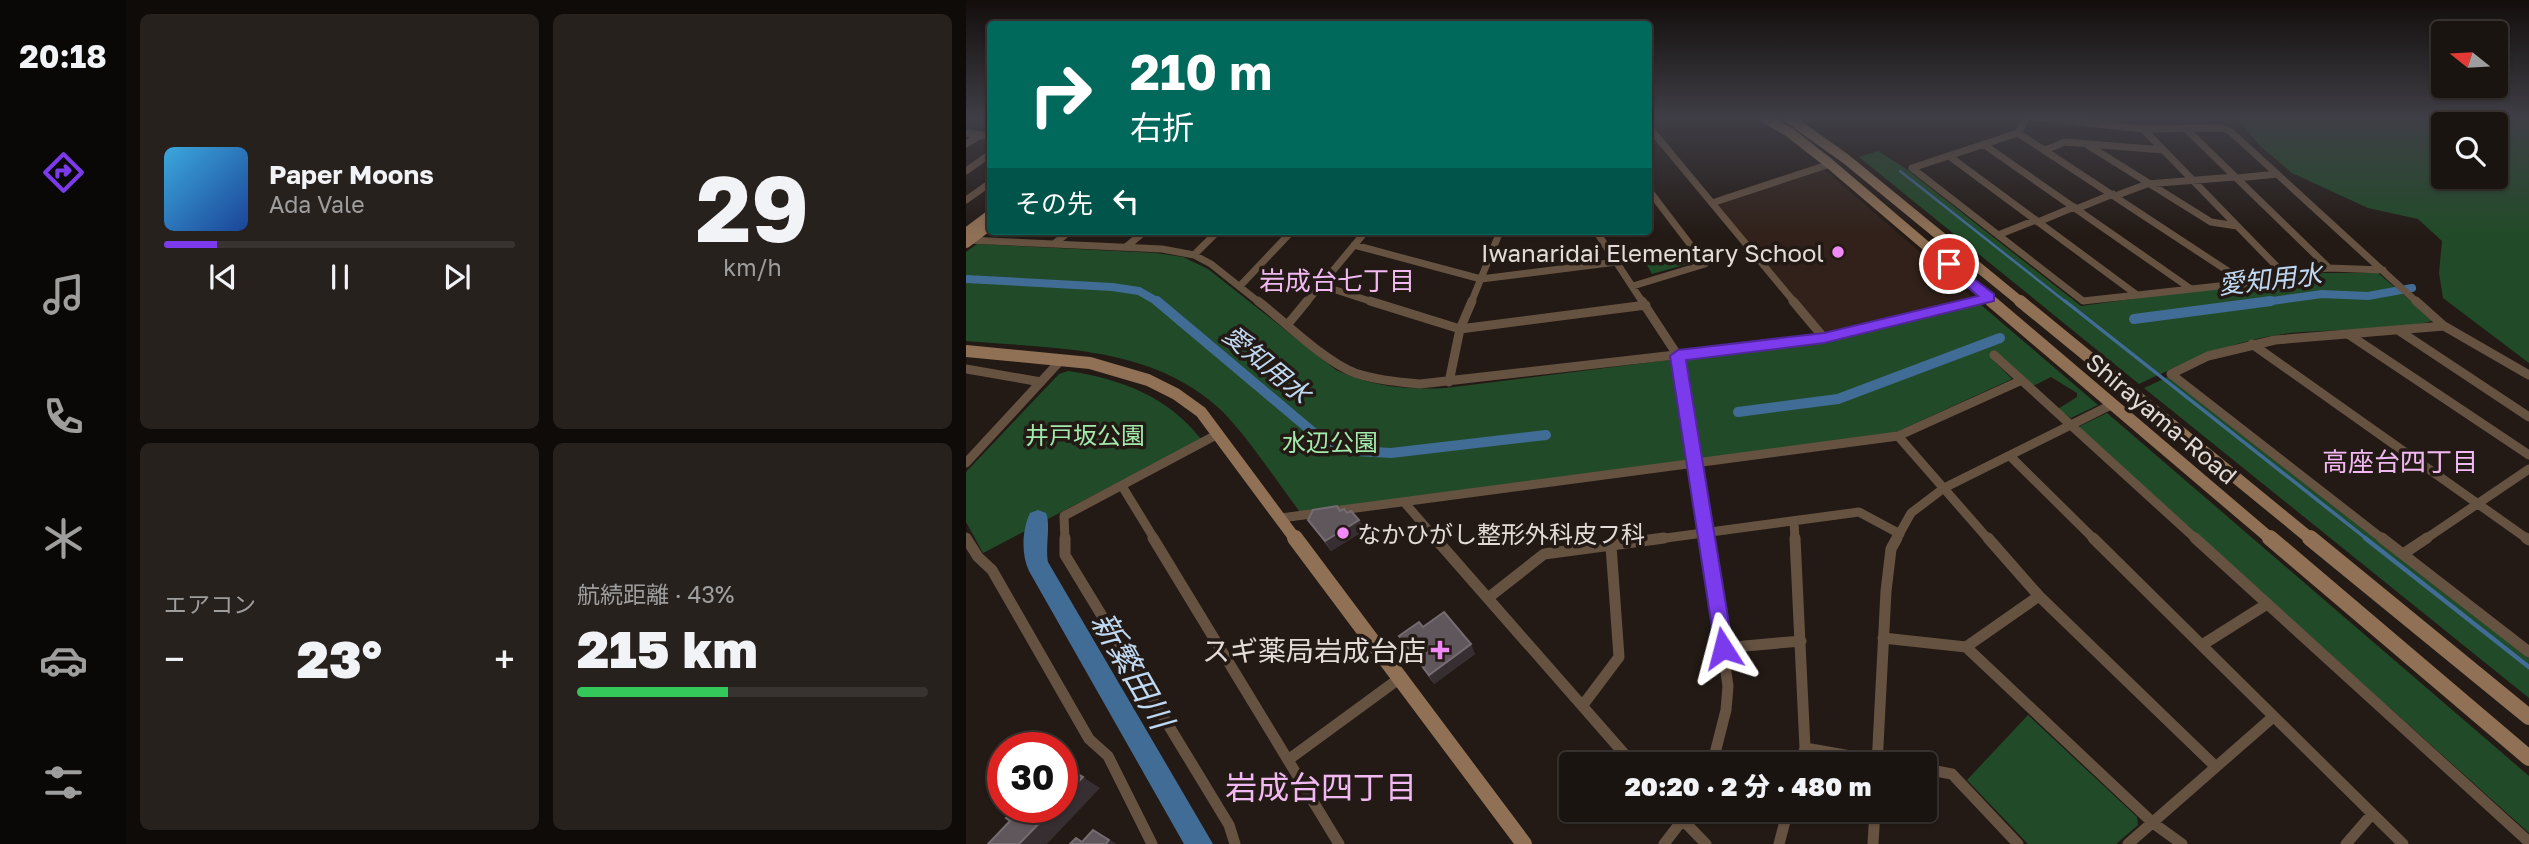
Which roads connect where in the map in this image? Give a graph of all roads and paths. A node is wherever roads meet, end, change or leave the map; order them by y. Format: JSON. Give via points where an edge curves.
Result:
{"nodes":[{"id":1,"x":1673,"y":156,"type":"edge"},
{"id":2,"x":1820,"y":156,"type":"edge"},
{"id":3,"x":1842,"y":156,"type":"edge"},
{"id":4,"x":1948,"y":156,"type":"edge"},
{"id":5,"x":1949,"y":156,"type":"edge"},
{"id":6,"x":2001,"y":156,"type":"edge"},
{"id":7,"x":2055,"y":156,"type":"edge"},
{"id":8,"x":2105,"y":156,"type":"edge"},
{"id":9,"x":2169,"y":156,"type":"edge"},
{"id":10,"x":2214,"y":156,"type":"edge"},
{"id":11,"x":2258,"y":156,"type":"edge"},
{"id":12,"x":987,"y":157,"type":"edge"},
{"id":13,"x":1830,"y":164,"type":"junction"},
{"id":14,"x":966,"y":171,"type":"edge"},
{"id":15,"x":2277,"y":174,"type":"junction"},
{"id":16,"x":2236,"y":178,"type":"junction"},
{"id":17,"x":2193,"y":181,"type":"junction"},
{"id":18,"x":2147,"y":184,"type":"junction"},
{"id":19,"x":987,"y":185,"type":"edge"},
{"id":20,"x":1652,"y":194,"type":"edge"},
{"id":21,"x":2114,"y":195,"type":"junction"},
{"id":22,"x":966,"y":200,"type":"edge"},
{"id":23,"x":1712,"y":203,"type":"junction"},
{"id":24,"x":2075,"y":208,"type":"junction"},
{"id":25,"x":987,"y":218,"type":"edge"},
{"id":26,"x":2037,"y":221,"type":"junction"},
{"id":27,"x":2237,"y":226,"type":"junction"},
{"id":28,"x":987,"y":227,"type":"edge"},
{"id":29,"x":1065,"y":235,"type":"edge"},
{"id":30,"x":1140,"y":235,"type":"edge"},
{"id":31,"x":1214,"y":235,"type":"edge"},
{"id":32,"x":1288,"y":235,"type":"edge"},
{"id":33,"x":1363,"y":235,"type":"edge"},
{"id":34,"x":1499,"y":235,"type":"edge"},
{"id":35,"x":1599,"y":235,"type":"edge"},
{"id":36,"x":1998,"y":235,"type":"junction"},
{"id":37,"x":967,"y":239,"type":"edge"},
{"id":38,"x":1055,"y":243,"type":"junction"},
{"id":39,"x":1354,"y":245,"type":"junction"},
{"id":40,"x":1126,"y":247,"type":"junction"},
{"id":41,"x":1194,"y":255,"type":"junction"},
{"id":42,"x":1617,"y":262,"type":"junction"},
{"id":43,"x":2329,"y":268,"type":"junction"},
{"id":44,"x":2383,"y":270,"type":"junction"},
{"id":45,"x":2283,"y":273,"type":"junction"},
{"id":46,"x":1481,"y":279,"type":"junction"},
{"id":47,"x":2246,"y":283,"type":"junction"},
{"id":48,"x":1320,"y":285,"type":"junction"},
{"id":49,"x":1240,"y":286,"type":"junction"},
{"id":50,"x":1633,"y":286,"type":"junction"},
{"id":51,"x":2191,"y":289,"type":"junction"},
{"id":52,"x":2137,"y":295,"type":"junction"},
{"id":53,"x":1989,"y":298,"type":"junction"},
{"id":54,"x":1646,"y":305,"type":"junction"},
{"id":55,"x":1288,"y":324,"type":"junction"},
{"id":56,"x":2444,"y":326,"type":"junction"},
{"id":57,"x":1460,"y":329,"type":"junction"},
{"id":58,"x":2398,"y":330,"type":"junction"},
{"id":59,"x":2348,"y":334,"type":"junction"},
{"id":60,"x":1824,"y":338,"type":"junction"},
{"id":61,"x":2252,"y":344,"type":"junction"},
{"id":62,"x":966,"y":351,"type":"edge"},
{"id":63,"x":1994,"y":355,"type":"dead end"},
{"id":64,"x":1678,"y":356,"type":"junction"},
{"id":65,"x":1062,"y":360,"type":"junction"},
{"id":66,"x":966,"y":369,"type":"edge"},
{"id":67,"x":2529,"y":375,"type":"edge"},
{"id":68,"x":2020,"y":381,"type":"junction"},
{"id":69,"x":1041,"y":382,"type":"junction"},
{"id":70,"x":1449,"y":382,"type":"junction"},
{"id":71,"x":2112,"y":404,"type":"junction"},
{"id":72,"x":2529,"y":416,"type":"edge"},
{"id":73,"x":2070,"y":425,"type":"junction"},
{"id":74,"x":1218,"y":434,"type":"junction"},
{"id":75,"x":1898,"y":436,"type":"junction"},
{"id":76,"x":2529,"y":455,"type":"edge"},
{"id":77,"x":2010,"y":456,"type":"junction"},
{"id":78,"x":966,"y":463,"type":"edge"},
{"id":79,"x":1696,"y":464,"type":"junction"},
{"id":80,"x":2529,"y":469,"type":"edge"},
{"id":81,"x":1122,"y":486,"type":"junction"},
{"id":82,"x":1944,"y":488,"type":"junction"},
{"id":83,"x":1404,"y":502,"type":"junction"},
{"id":84,"x":2477,"y":504,"type":"junction"},
{"id":85,"x":1281,"y":518,"type":"junction"},
{"id":86,"x":1794,"y":521,"type":"junction"},
{"id":87,"x":1706,"y":533,"type":"junction"},
{"id":88,"x":1900,"y":534,"type":"junction"},
{"id":89,"x":966,"y":538,"type":"edge"},
{"id":90,"x":2529,"y":540,"type":"edge"},
{"id":91,"x":1611,"y":546,"type":"junction"},
{"id":92,"x":2403,"y":554,"type":"junction"},
{"id":93,"x":2039,"y":596,"type":"junction"},
{"id":94,"x":1488,"y":598,"type":"junction"},
{"id":95,"x":2267,"y":604,"type":"junction"},
{"id":96,"x":1884,"y":638,"type":"junction"},
{"id":97,"x":1801,"y":641,"type":"junction"},
{"id":98,"x":2202,"y":645,"type":"junction"},
{"id":99,"x":1966,"y":647,"type":"junction"},
{"id":100,"x":1723,"y":648,"type":"junction"},
{"id":101,"x":2529,"y":652,"type":"edge"},
{"id":102,"x":1400,"y":678,"type":"junction"},
{"id":103,"x":1583,"y":705,"type":"junction"},
{"id":104,"x":2273,"y":717,"type":"junction"},
{"id":105,"x":2529,"y":717,"type":"edge"},
{"id":106,"x":1805,"y":748,"type":"junction"},
{"id":107,"x":1623,"y":752,"type":"edge"},
{"id":108,"x":1715,"y":752,"type":"edge"},
{"id":109,"x":1804,"y":752,"type":"edge"},
{"id":110,"x":1824,"y":752,"type":"edge"},
{"id":111,"x":1878,"y":752,"type":"edge"},
{"id":112,"x":2529,"y":758,"type":"edge"},
{"id":113,"x":1288,"y":760,"type":"junction"},
{"id":114,"x":2216,"y":768,"type":"junction"},
{"id":115,"x":1937,"y":771,"type":"edge"},
{"id":116,"x":2372,"y":814,"type":"junction"},
{"id":117,"x":1682,"y":822,"type":"edge"},
{"id":118,"x":1691,"y":822,"type":"edge"},
{"id":119,"x":1785,"y":822,"type":"edge"},
{"id":120,"x":1874,"y":822,"type":"edge"},
{"id":121,"x":2153,"y":823,"type":"junction"},
{"id":122,"x":2529,"y":842,"type":"edge"},
{"id":123,"x":1152,"y":844,"type":"edge"},
{"id":124,"x":1235,"y":844,"type":"edge"},
{"id":125,"x":1339,"y":844,"type":"edge"},
{"id":126,"x":1524,"y":844,"type":"edge"},
{"id":127,"x":1664,"y":844,"type":"edge"},
{"id":128,"x":1706,"y":844,"type":"edge"},
{"id":129,"x":1779,"y":844,"type":"edge"},
{"id":130,"x":1873,"y":844,"type":"edge"},
{"id":131,"x":2018,"y":844,"type":"edge"},
{"id":132,"x":2128,"y":844,"type":"edge"},
{"id":133,"x":2182,"y":844,"type":"edge"},
{"id":134,"x":2346,"y":844,"type":"edge"},
{"id":135,"x":2403,"y":844,"type":"edge"}],
"edges":[{"from":1,"to":23,"type":"street"},
{"from":2,"to":13,"type":"street","name":"Shirayama-Road"},
{"from":3,"to":105,"type":"street","name":"Shirayama-Road"},
{"from":4,"to":36,"type":"street","via":[[1912,168]]},
{"from":5,"to":26,"type":"street"},
{"from":6,"to":24,"type":"street"},
{"from":7,"to":21,"type":"street"},
{"from":8,"to":18,"type":"street"},
{"from":9,"to":17,"type":"street"},
{"from":10,"to":16,"type":"street"},
{"from":11,"to":15,"type":"street"},
{"from":12,"to":14,"type":"street"},
{"from":13,"to":23,"type":"street"},
{"from":13,"to":53,"type":"street","name":"Shirayama-Road"},
{"from":15,"to":16,"type":"street"},
{"from":15,"to":44,"type":"street"},
{"from":16,"to":17,"type":"street"},
{"from":16,"to":43,"type":"street"},
{"from":17,"to":18,"type":"street"},
{"from":17,"to":27,"type":"street"},
{"from":18,"to":21,"type":"street"},
{"from":18,"to":27,"type":"street","via":[[2211,222]]},
{"from":19,"to":22,"type":"street"},
{"from":20,"to":50,"type":"street","via":[[1705,264]]},
{"from":21,"to":24,"type":"street"},
{"from":21,"to":47,"type":"street"},
{"from":23,"to":60,"type":"street"},
{"from":24,"to":26,"type":"street"},
{"from":24,"to":51,"type":"street"},
{"from":25,"to":37,"type":"street"},
{"from":26,"to":36,"type":"street"},
{"from":26,"to":52,"type":"street"},
{"from":27,"to":45,"type":"street"},
{"from":28,"to":37,"type":"street"},
{"from":29,"to":38,"type":"street"},
{"from":30,"to":40,"type":"street"},
{"from":31,"to":41,"type":"street"},
{"from":32,"to":49,"type":"street"},
{"from":33,"to":39,"type":"street"},
{"from":34,"to":46,"type":"street"},
{"from":35,"to":42,"type":"street"},
{"from":36,"to":52,"type":"street","via":[[2082,301]]},
{"from":37,"to":38,"type":"street"},
{"from":38,"to":40,"type":"street"},
{"from":39,"to":46,"type":"street"},
{"from":39,"to":48,"type":"street"},
{"from":40,"to":41,"type":"street"},
{"from":41,"to":49,"type":"street"},
{"from":42,"to":46,"type":"street"},
{"from":42,"to":50,"type":"street"},
{"from":43,"to":44,"type":"street"},
{"from":43,"to":45,"type":"street"},
{"from":44,"to":56,"type":"street"},
{"from":45,"to":47,"type":"street"},
{"from":46,"to":57,"type":"street"},
{"from":47,"to":51,"type":"street"},
{"from":48,"to":55,"type":"street"},
{"from":48,"to":57,"type":"street"},
{"from":49,"to":55,"type":"street"},
{"from":50,"to":54,"type":"street"},
{"from":51,"to":52,"type":"street"},
{"from":53,"to":60,"type":"street"},
{"from":53,"to":71,"type":"street","name":"Shirayama-Road"},
{"from":54,"to":57,"type":"street"},
{"from":54,"to":64,"type":"street"},
{"from":55,"to":70,"type":"street","via":[[1353,372],[1391,382]]},
{"from":56,"to":58,"type":"street"},
{"from":56,"to":67,"type":"street"},
{"from":57,"to":70,"type":"street"},
{"from":58,"to":59,"type":"street"},
{"from":58,"to":72,"type":"street"},
{"from":59,"to":61,"type":"street"},
{"from":59,"to":76,"type":"street"},
{"from":60,"to":64,"type":"street"},
{"from":61,"to":84,"type":"street"},
{"from":61,"to":92,"type":"street","via":[[2208,356],[2171,374]]},
{"from":62,"to":65,"type":"street"},
{"from":63,"to":68,"type":"street"},
{"from":64,"to":70,"type":"street"},
{"from":64,"to":79,"type":"street"},
{"from":65,"to":69,"type":"street"},
{"from":65,"to":74,"type":"street","via":[[1120,369],[1152,380],[1191,404]]},
{"from":66,"to":69,"type":"street"},
{"from":68,"to":73,"type":"street"},
{"from":68,"to":75,"type":"street"},
{"from":69,"to":78,"type":"street"},
{"from":71,"to":73,"type":"street"},
{"from":71,"to":112,"type":"street","name":"Shirayama-Road"},
{"from":73,"to":77,"type":"street"},
{"from":73,"to":95,"type":"street"},
{"from":74,"to":81,"type":"street"},
{"from":74,"to":85,"type":"street"},
{"from":75,"to":79,"type":"street"},
{"from":75,"to":82,"type":"street"},
{"from":77,"to":82,"type":"street"},
{"from":77,"to":98,"type":"street"},
{"from":79,"to":83,"type":"street"},
{"from":79,"to":87,"type":"street"},
{"from":80,"to":84,"type":"street"},
{"from":81,"to":113,"type":"street"},
{"from":81,"to":124,"type":"street","via":[[1064,516],[1065,555],[1229,825]]},
{"from":82,"to":88,"type":"street","via":[[1911,513]]},
{"from":82,"to":93,"type":"street"},
{"from":83,"to":85,"type":"street"},
{"from":83,"to":94,"type":"street"},
{"from":84,"to":90,"type":"street"},
{"from":84,"to":92,"type":"street"},
{"from":85,"to":102,"type":"street"},
{"from":86,"to":87,"type":"street"},
{"from":86,"to":88,"type":"street","via":[[1859,512]]},
{"from":86,"to":97,"type":"street"},
{"from":87,"to":91,"type":"street"},
{"from":87,"to":100,"type":"street"},
{"from":88,"to":96,"type":"street","via":[[1891,549]]},
{"from":89,"to":123,"type":"street","via":[[992,570],[1089,739],[1108,756]]},
{"from":91,"to":94,"type":"street","via":[[1544,554]]},
{"from":91,"to":103,"type":"street","via":[[1619,657]]},
{"from":92,"to":101,"type":"street"},
{"from":93,"to":99,"type":"street"},
{"from":93,"to":114,"type":"street"},
{"from":94,"to":103,"type":"street"},
{"from":95,"to":98,"type":"street"},
{"from":95,"to":122,"type":"street"},
{"from":96,"to":99,"type":"street"},
{"from":96,"to":111,"type":"street"},
{"from":97,"to":100,"type":"street"},
{"from":97,"to":106,"type":"street"},
{"from":98,"to":104,"type":"street"},
{"from":99,"to":121,"type":"street"},
{"from":100,"to":108,"type":"street","via":[[1728,685]]},
{"from":102,"to":113,"type":"street"},
{"from":102,"to":126,"type":"street"},
{"from":103,"to":107,"type":"street"},
{"from":104,"to":114,"type":"street"},
{"from":104,"to":116,"type":"street"},
{"from":106,"to":109,"type":"street"},
{"from":106,"to":110,"type":"street"},
{"from":113,"to":125,"type":"street"},
{"from":114,"to":121,"type":"street"},
{"from":115,"to":131,"type":"street","via":[[1952,774]]},
{"from":116,"to":134,"type":"street"},
{"from":116,"to":135,"type":"street"},
{"from":117,"to":127,"type":"street"},
{"from":118,"to":128,"type":"street"},
{"from":119,"to":129,"type":"street"},
{"from":120,"to":130,"type":"street"},
{"from":121,"to":132,"type":"street"},
{"from":121,"to":133,"type":"street"}]}
